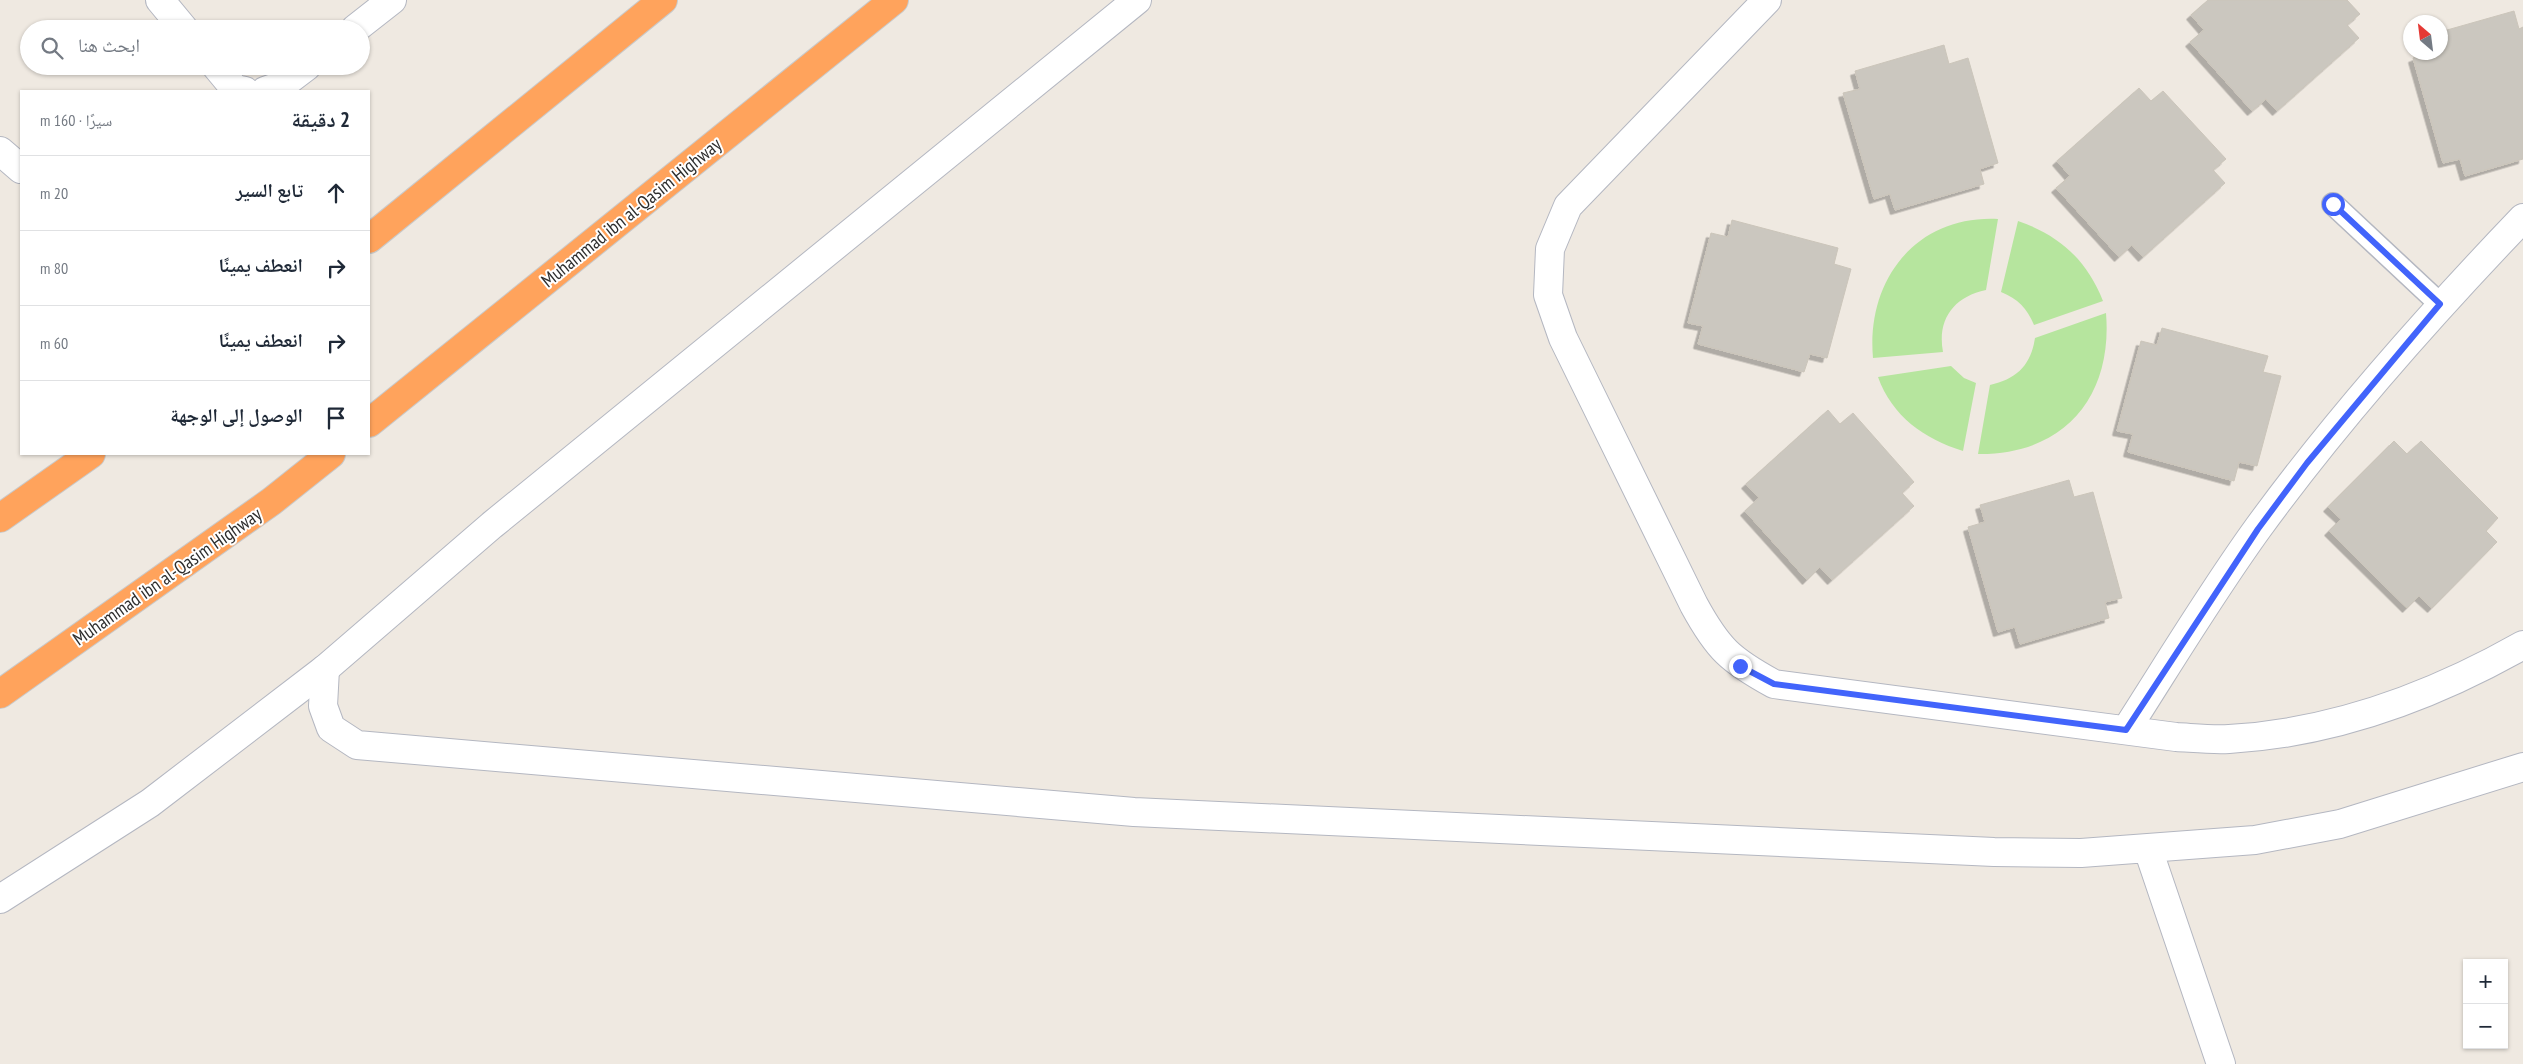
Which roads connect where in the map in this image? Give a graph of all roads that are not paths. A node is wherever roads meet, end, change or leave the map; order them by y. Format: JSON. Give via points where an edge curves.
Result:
{"nodes":[{"id":1,"x":160,"y":0,"type":"edge"},
{"id":2,"x":392,"y":0,"type":"edge"},
{"id":3,"x":663,"y":0,"type":"edge"},
{"id":4,"x":894,"y":0,"type":"edge"},
{"id":5,"x":1137,"y":0,"type":"edge"},
{"id":6,"x":1767,"y":0,"type":"edge"},
{"id":7,"x":177,"y":20,"type":"edge"},
{"id":8,"x":366,"y":20,"type":"edge"},
{"id":9,"x":223,"y":75,"type":"edge"},
{"id":10,"x":295,"y":75,"type":"edge"},
{"id":11,"x":240,"y":90,"type":"edge"},
{"id":12,"x":268,"y":90,"type":"edge"},
{"id":13,"x":0,"y":151,"type":"edge"},
{"id":14,"x":20,"y":168,"type":"edge"},
{"id":15,"x":2333,"y":204,"type":"dead end"},
{"id":16,"x":2523,"y":218,"type":"edge"},
{"id":17,"x":370,"y":238,"type":"edge"},
{"id":18,"x":2440,"y":304,"type":"junction"},
{"id":19,"x":370,"y":422,"type":"edge"},
{"id":20,"x":90,"y":455,"type":"edge"},
{"id":21,"x":330,"y":455,"type":"edge"},
{"id":22,"x":0,"y":518,"type":"edge"},
{"id":23,"x":2523,"y":645,"type":"edge"},
{"id":24,"x":325,"y":669,"type":"junction"},
{"id":25,"x":0,"y":694,"type":"edge"},
{"id":26,"x":2126,"y":730,"type":"junction"},
{"id":27,"x":2523,"y":767,"type":"edge"},
{"id":28,"x":2148,"y":849,"type":"junction"},
{"id":29,"x":0,"y":899,"type":"edge"},
{"id":30,"x":2220,"y":1064,"type":"edge"}],
"edges":[{"from":1,"to":7,"type":"street"},
{"from":2,"to":8,"type":"street"},
{"from":3,"to":17,"type":"highway"},
{"from":4,"to":19,"type":"highway","name":"Muhammad ibn al-Qasim Highway"},
{"from":5,"to":24,"type":"street","via":[[492,525]]},
{"from":6,"to":26,"type":"street","via":[[1568,206],[1550,249],[1548,295],[1564,338],[1690,597],[1712,638],[1740,666],[1774,684]]},
{"from":9,"to":11,"type":"street","via":[[235,89]]},
{"from":10,"to":12,"type":"street"},
{"from":13,"to":14,"type":"street"},
{"from":15,"to":18,"type":"lane"},
{"from":16,"to":18,"type":"street"},
{"from":18,"to":26,"type":"street","via":[[2307,463],[2258,529]]},
{"from":20,"to":22,"type":"highway"},
{"from":21,"to":25,"type":"highway","name":"Muhammad ibn al-Qasim Highway","via":[[272,501]]},
{"from":23,"to":26,"type":"street","via":[[2438,689],[2378,711],[2318,727],[2228,739],[2176,737]]},
{"from":24,"to":28,"type":"street","via":[[324,706],[331,728],[357,745],[1134,812],[1994,852],[2081,853]]},
{"from":24,"to":29,"type":"street","via":[[150,803]]},
{"from":27,"to":28,"type":"street","via":[[2340,824],[2254,840]]},
{"from":28,"to":30,"type":"street"}]}
